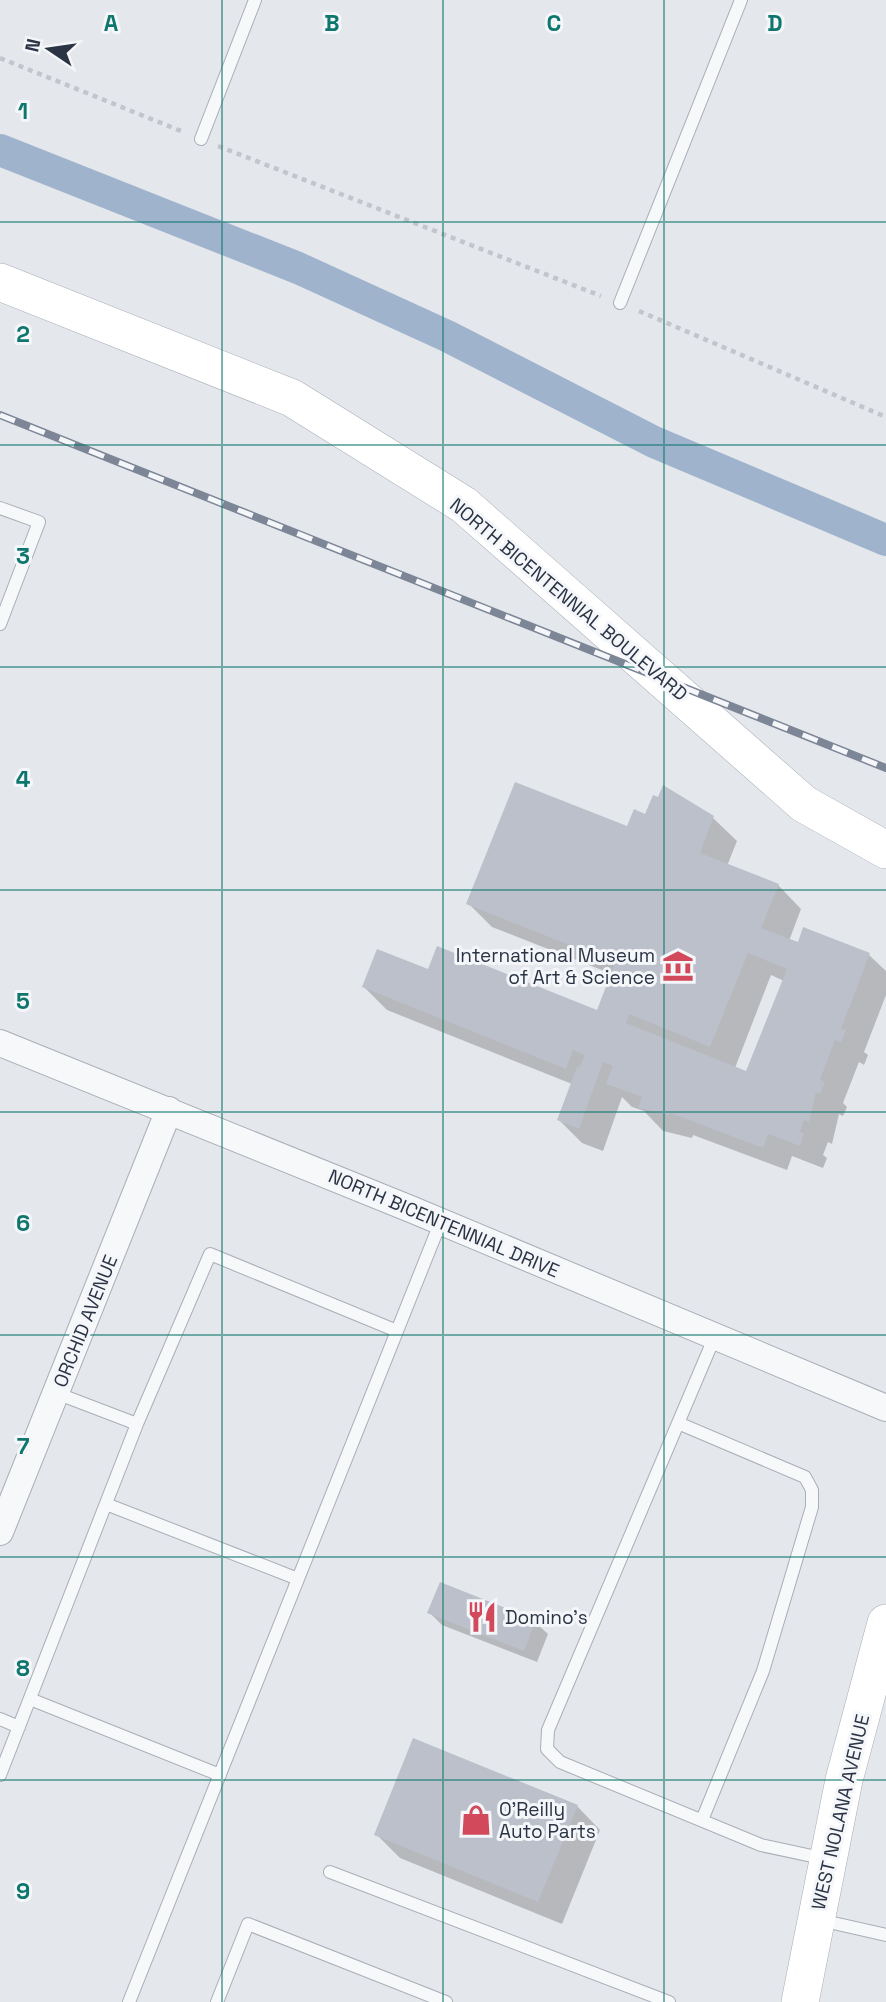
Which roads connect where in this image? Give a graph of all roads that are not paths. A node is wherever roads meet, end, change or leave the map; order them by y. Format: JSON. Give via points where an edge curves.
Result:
{"nodes":[{"id":1,"x":255,"y":0,"type":"edge"},
{"id":2,"x":741,"y":0,"type":"edge"},
{"id":3,"x":201,"y":139,"type":"road end"},
{"id":4,"x":0,"y":282,"type":"edge"},
{"id":5,"x":620,"y":303,"type":"road end"},
{"id":6,"x":0,"y":508,"type":"edge"},
{"id":7,"x":0,"y":624,"type":"edge"},
{"id":8,"x":886,"y":850,"type":"edge"},
{"id":9,"x":0,"y":1043,"type":"edge"},
{"id":10,"x":169,"y":1110,"type":"junction"},
{"id":11,"x":441,"y":1222,"type":"junction"},
{"id":12,"x":397,"y":1331,"type":"junction"},
{"id":13,"x":715,"y":1336,"type":"junction"},
{"id":14,"x":56,"y":1393,"type":"junction"},
{"id":15,"x":886,"y":1408,"type":"edge"},
{"id":16,"x":678,"y":1423,"type":"junction"},
{"id":17,"x":137,"y":1424,"type":"junction"},
{"id":18,"x":106,"y":1504,"type":"junction"},
{"id":19,"x":0,"y":1532,"type":"edge"},
{"id":20,"x":298,"y":1579,"type":"junction"},
{"id":21,"x":886,"y":1623,"type":"edge"},
{"id":22,"x":880,"y":1672,"type":"edge"},
{"id":23,"x":30,"y":1699,"type":"junction"},
{"id":24,"x":0,"y":1719,"type":"edge"},
{"id":25,"x":19,"y":1727,"type":"junction"},
{"id":26,"x":0,"y":1775,"type":"edge"},
{"id":27,"x":220,"y":1775,"type":"junction"},
{"id":28,"x":702,"y":1820,"type":"junction"},
{"id":29,"x":828,"y":1859,"type":"junction"},
{"id":30,"x":330,"y":1871,"type":"dead end"},
{"id":31,"x":816,"y":1920,"type":"junction"},
{"id":32,"x":886,"y":1935,"type":"edge"},
{"id":33,"x":129,"y":2002,"type":"edge"},
{"id":34,"x":217,"y":2002,"type":"edge"},
{"id":35,"x":446,"y":2002,"type":"edge"},
{"id":36,"x":669,"y":2002,"type":"edge"},
{"id":37,"x":800,"y":2002,"type":"edge"}],
"edges":[{"from":1,"to":3,"type":"lane"},
{"from":2,"to":5,"type":"lane"},
{"from":4,"to":8,"type":"main road","name":"NORTH BICENTENNIAL BOULEVARD","via":[[292,398],[464,505],[804,804]]},
{"from":6,"to":7,"type":"lane","via":[[39,522]]},
{"from":9,"to":10,"type":"street","name":"NORTH BICENTENNIAL DRIVE"},
{"from":10,"to":11,"type":"street","name":"NORTH BICENTENNIAL DRIVE"},
{"from":10,"to":14,"type":"street","name":"ORCHID AVENUE"},
{"from":11,"to":12,"type":"lane"},
{"from":11,"to":13,"type":"street","name":"NORTH BICENTENNIAL DRIVE"},
{"from":12,"to":17,"type":"lane","via":[[210,1254]]},
{"from":12,"to":20,"type":"lane"},
{"from":13,"to":15,"type":"street","name":"NORTH BICENTENNIAL DRIVE"},
{"from":13,"to":16,"type":"lane"},
{"from":14,"to":17,"type":"lane"},
{"from":14,"to":19,"type":"street","name":"ORCHID AVENUE"},
{"from":16,"to":28,"type":"lane","via":[[805,1477],[812,1490],[812,1507],[763,1671]]},
{"from":16,"to":28,"type":"lane","via":[[548,1730],[547,1749],[560,1762]]},
{"from":17,"to":18,"type":"lane"},
{"from":18,"to":20,"type":"lane"},
{"from":18,"to":23,"type":"lane"},
{"from":20,"to":27,"type":"lane"},
{"from":21,"to":22,"type":"main road","name":"WEST NOLANA AVENUE"},
{"from":22,"to":29,"type":"main road","name":"WEST NOLANA AVENUE","via":[[844,1780]]},
{"from":23,"to":25,"type":"lane"},
{"from":23,"to":27,"type":"lane"},
{"from":24,"to":25,"type":"lane"},
{"from":25,"to":26,"type":"lane"},
{"from":27,"to":33,"type":"lane"},
{"from":28,"to":29,"type":"lane","via":[[761,1845]]},
{"from":29,"to":31,"type":"main road","name":"WEST NOLANA AVENUE"},
{"from":30,"to":36,"type":"lane"},
{"from":31,"to":32,"type":"lane"},
{"from":31,"to":37,"type":"main road","name":"WEST NOLANA AVENUE"},
{"from":34,"to":35,"type":"lane","via":[[248,1924]]}]}
